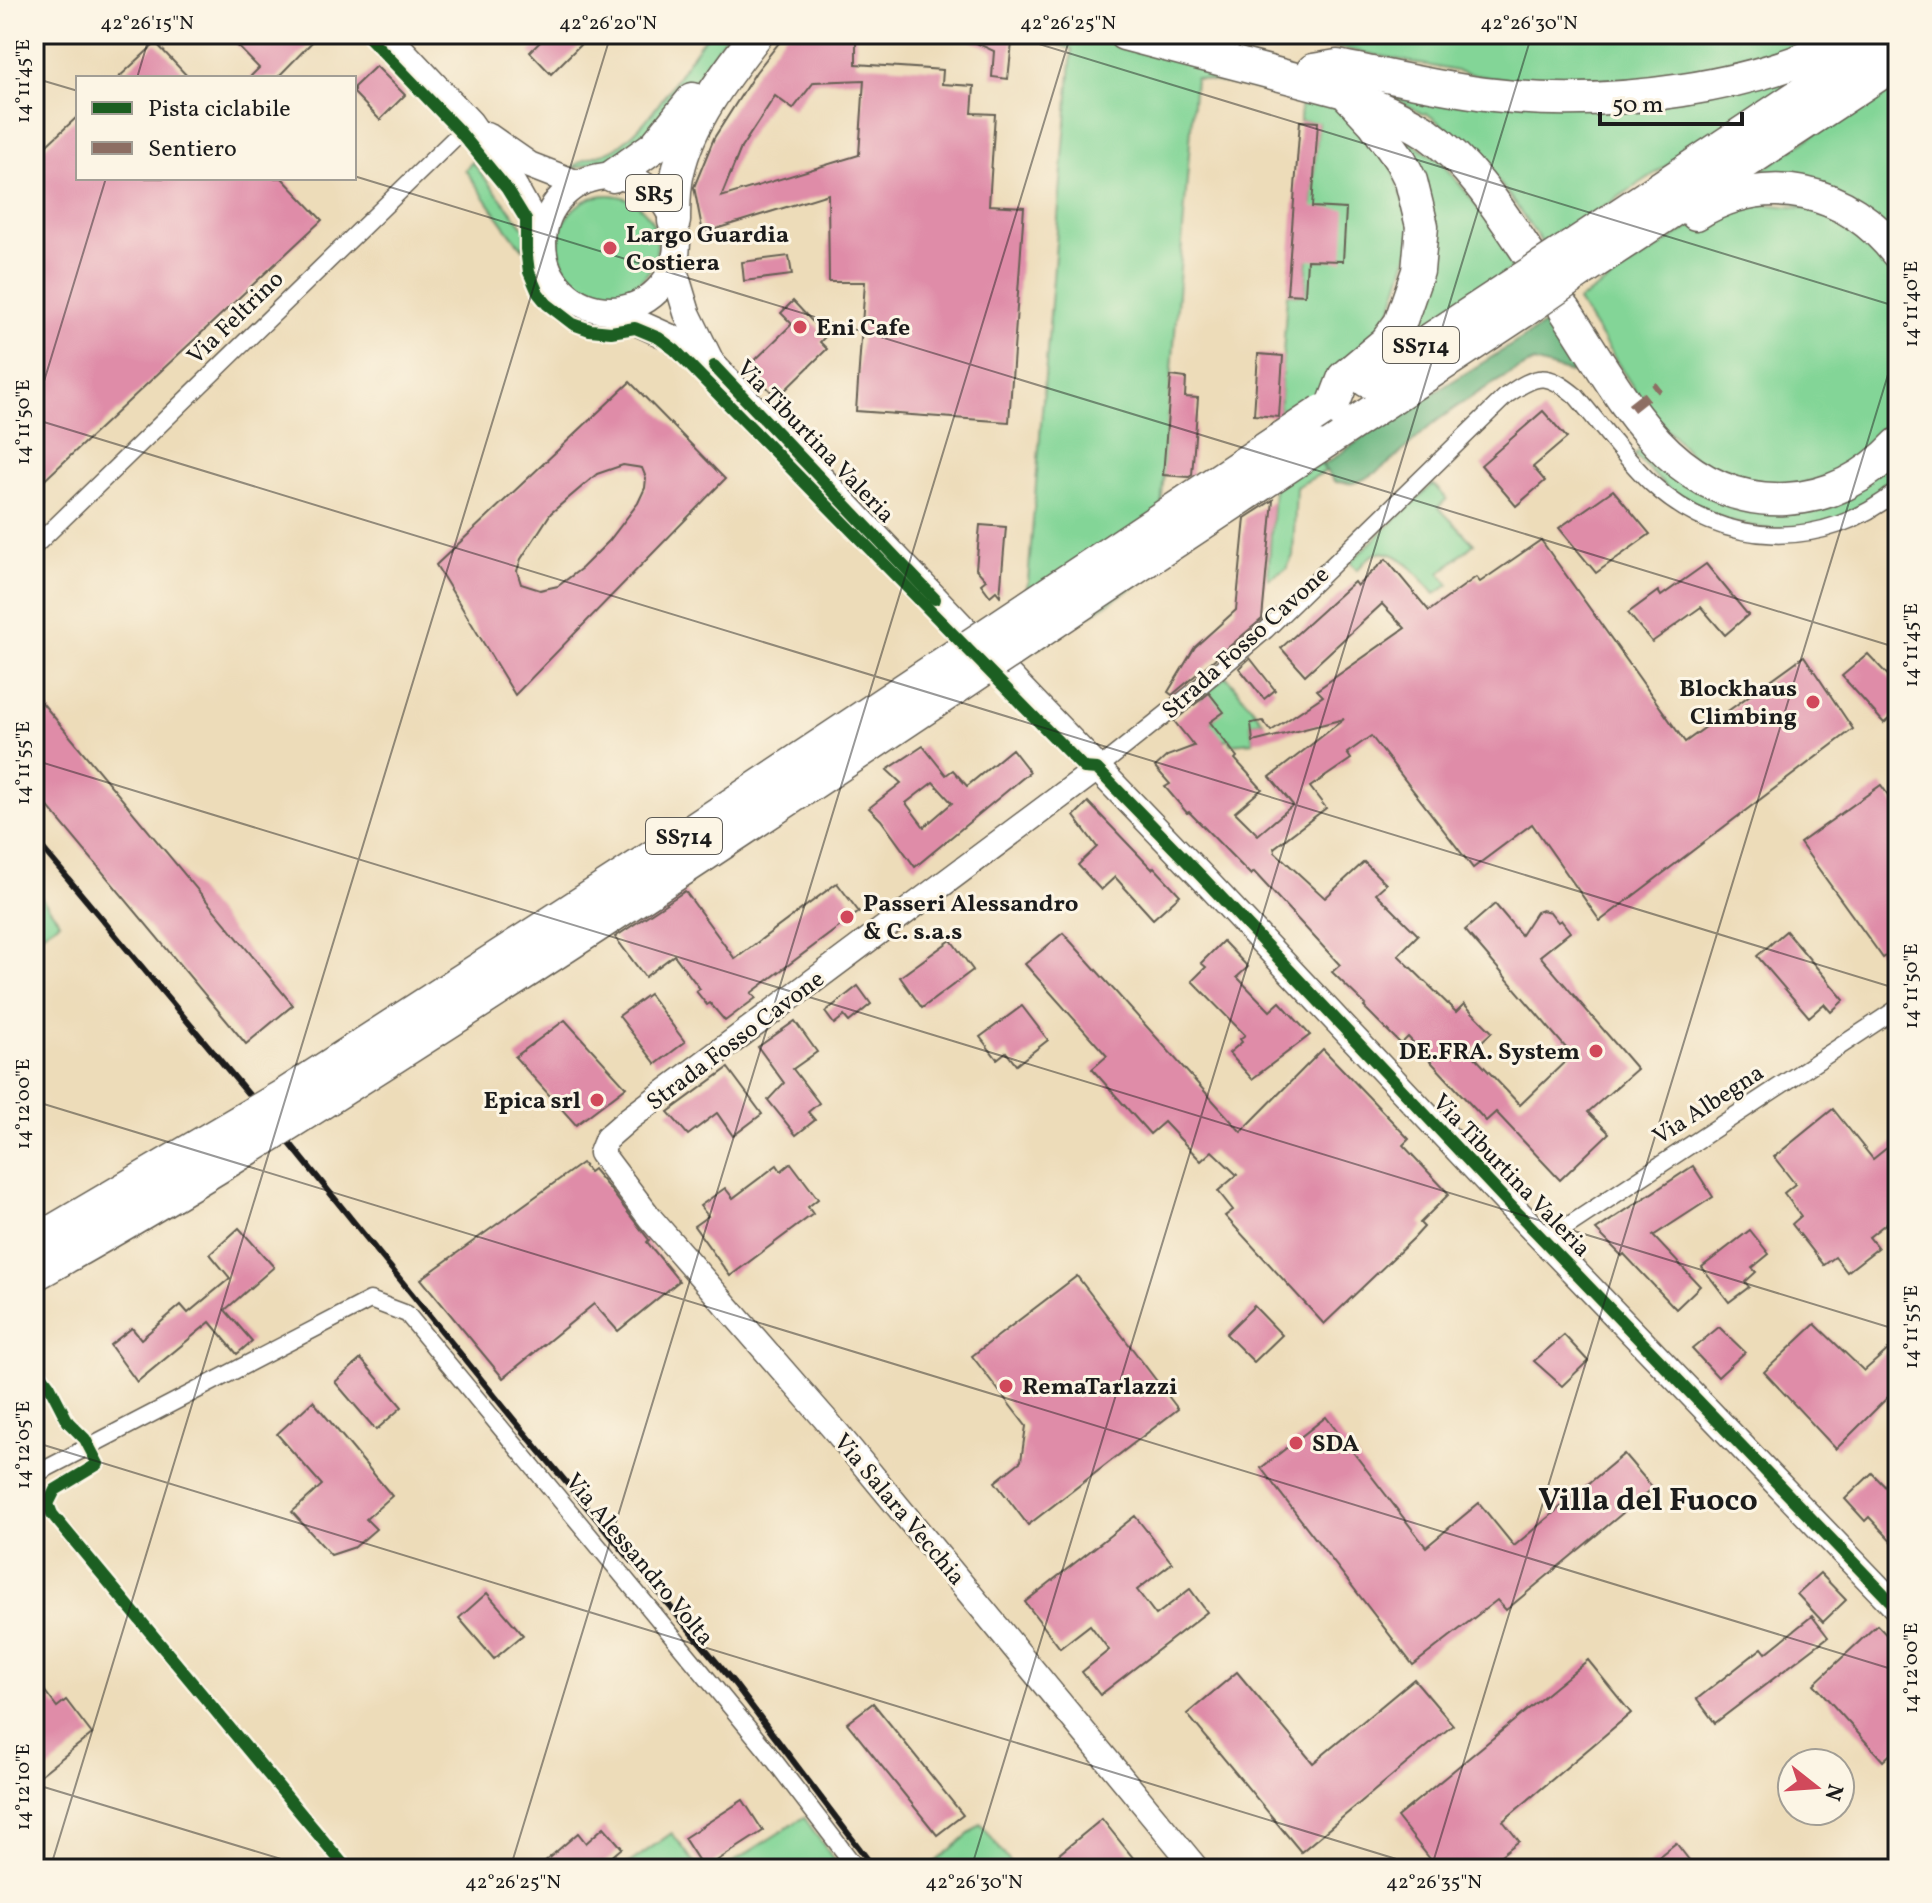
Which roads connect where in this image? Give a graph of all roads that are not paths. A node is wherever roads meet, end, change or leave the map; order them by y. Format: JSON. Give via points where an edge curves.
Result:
{"nodes":[{"id":1,"x":386,"y":34,"type":"edge"},
{"id":2,"x":738,"y":34,"type":"edge"},
{"id":3,"x":757,"y":34,"type":"edge"},
{"id":4,"x":1124,"y":34,"type":"edge"},
{"id":5,"x":1166,"y":34,"type":"edge"},
{"id":6,"x":1858,"y":34,"type":"edge"},
{"id":7,"x":1891,"y":34,"type":"edge"},
{"id":8,"x":1898,"y":62,"type":"edge"},
{"id":9,"x":1313,"y":70,"type":"junction"},
{"id":10,"x":1345,"y":92,"type":"junction"},
{"id":11,"x":470,"y":123,"type":"junction"},
{"id":12,"x":613,"y":176,"type":"junction"},
{"id":13,"x":578,"y":184,"type":"junction"},
{"id":14,"x":674,"y":221,"type":"junction"},
{"id":15,"x":1646,"y":229,"type":"junction"},
{"id":16,"x":543,"y":238,"type":"junction"},
{"id":17,"x":1898,"y":254,"type":"edge"},
{"id":18,"x":1530,"y":256,"type":"dead end"},
{"id":19,"x":1573,"y":261,"type":"junction"},
{"id":20,"x":673,"y":267,"type":"junction"},
{"id":21,"x":1516,"y":299,"type":"junction"},
{"id":22,"x":1565,"y":310,"type":"dead end"},
{"id":23,"x":611,"y":311,"type":"junction"},
{"id":24,"x":714,"y":366,"type":"junction"},
{"id":25,"x":1328,"y":407,"type":"junction"},
{"id":26,"x":1898,"y":444,"type":"edge"},
{"id":27,"x":1898,"y":490,"type":"edge"},
{"id":28,"x":34,"y":547,"type":"edge"},
{"id":29,"x":966,"y":631,"type":"dead end"},
{"id":30,"x":1006,"y":673,"type":"dead end"},
{"id":31,"x":1097,"y":769,"type":"junction"},
{"id":32,"x":1898,"y":1008,"type":"edge"},
{"id":33,"x":601,"y":1153,"type":"joint"},
{"id":34,"x":1545,"y":1241,"type":"junction"},
{"id":35,"x":34,"y":1242,"type":"edge"},
{"id":36,"x":34,"y":1275,"type":"edge"},
{"id":37,"x":34,"y":1475,"type":"edge"},
{"id":38,"x":1896,"y":1603,"type":"edge"},
{"id":39,"x":857,"y":1869,"type":"edge"},
{"id":40,"x":1197,"y":1869,"type":"edge"}],
"edges":[{"from":1,"to":11,"type":"main road","number":"SR5"},
{"from":2,"to":12,"type":"highway","via":[[668,133]]},
{"from":3,"to":14,"type":"highway","via":[[688,141],[675,190]]},
{"from":4,"to":10,"type":"highway"},
{"from":5,"to":9,"type":"highway"},
{"from":6,"to":9,"type":"highway","via":[[1766,71],[1688,88],[1584,99],[1495,95],[1337,66]]},
{"from":7,"to":19,"type":"highway","number":"SS714"},
{"from":8,"to":15,"type":"highway","number":"SS714"},
{"from":9,"to":10,"type":"highway"},
{"from":10,"to":18,"type":"highway","via":[[1416,126],[1445,148],[1487,194]]},
{"from":10,"to":25,"type":"highway","via":[[1389,141],[1406,171],[1418,206],[1422,248],[1400,323],[1344,377]]},
{"from":11,"to":13,"type":"main road","number":"SR5","via":[[529,165]]},
{"from":11,"to":16,"type":"main road","number":"SR5"},
{"from":11,"to":28,"type":"street","name":"Via Feltrino"},
{"from":12,"to":13,"type":"main road","number":"SR5"},
{"from":12,"to":14,"type":"main road","number":"SR5","via":[[651,189]]},
{"from":13,"to":16,"type":"main road","via":[[553,206]]},
{"from":14,"to":20,"type":"main road","number":"SR5"},
{"from":15,"to":17,"type":"highway","via":[[1670,230],[1727,199],[1783,189],[1850,211]]},
{"from":15,"to":19,"type":"highway","number":"SS714"},
{"from":16,"to":23,"type":"main road","number":"SR5","via":[[547,266],[561,290],[575,302]]},
{"from":19,"to":21,"type":"highway","number":"SS714","bridge":true},
{"from":20,"to":23,"type":"main road","via":[[649,299]]},
{"from":20,"to":24,"type":"main road","name":"Via Tiburtina Valeria","number":"SR5","via":[[687,313]]},
{"from":21,"to":25,"type":"highway","number":"SS714"},
{"from":21,"to":36,"type":"highway","number":"SS714","bridge":true,"via":[[1318,447],[671,879],[306,1114]]},
{"from":22,"to":26,"type":"highway","via":[[1659,445],[1713,486],[1764,499],[1807,498],[1859,477]]},
{"from":23,"to":24,"type":"main road","name":"Via Tiburtina Valeria","number":"SR5","via":[[676,340]]},
{"from":24,"to":29,"type":"main road","name":"Via Tiburtina Valeria","number":"SR5"},
{"from":25,"to":35,"type":"highway","number":"SS714","bridge":true,"via":[[593,896],[284,1095]]},
{"from":27,"to":31,"type":"street","name":"Strada Fosso Cavone","via":[[1834,528],[1787,535],[1731,528],[1689,511],[1653,485],[1566,388],[1541,378],[1529,380],[1507,395],[1249,645]]},
{"from":30,"to":31,"type":"main road","name":"Via Tiburtina Valeria"},
{"from":31,"to":33,"type":"street","name":"Strada Fosso Cavone","via":[[630,1118],[607,1138]]},
{"from":31,"to":34,"type":"main road","name":"Via Tiburtina Valeria"},
{"from":32,"to":34,"type":"street","name":"Via Albegna"},
{"from":33,"to":40,"type":"street","name":"Via Salara Vecchia"},
{"from":34,"to":38,"type":"main road","name":"Via Tiburtina Valeria"},
{"from":37,"to":39,"type":"street","name":"Via Alessandro Volta","via":[[370,1300],[407,1314],[767,1751]]}]}
